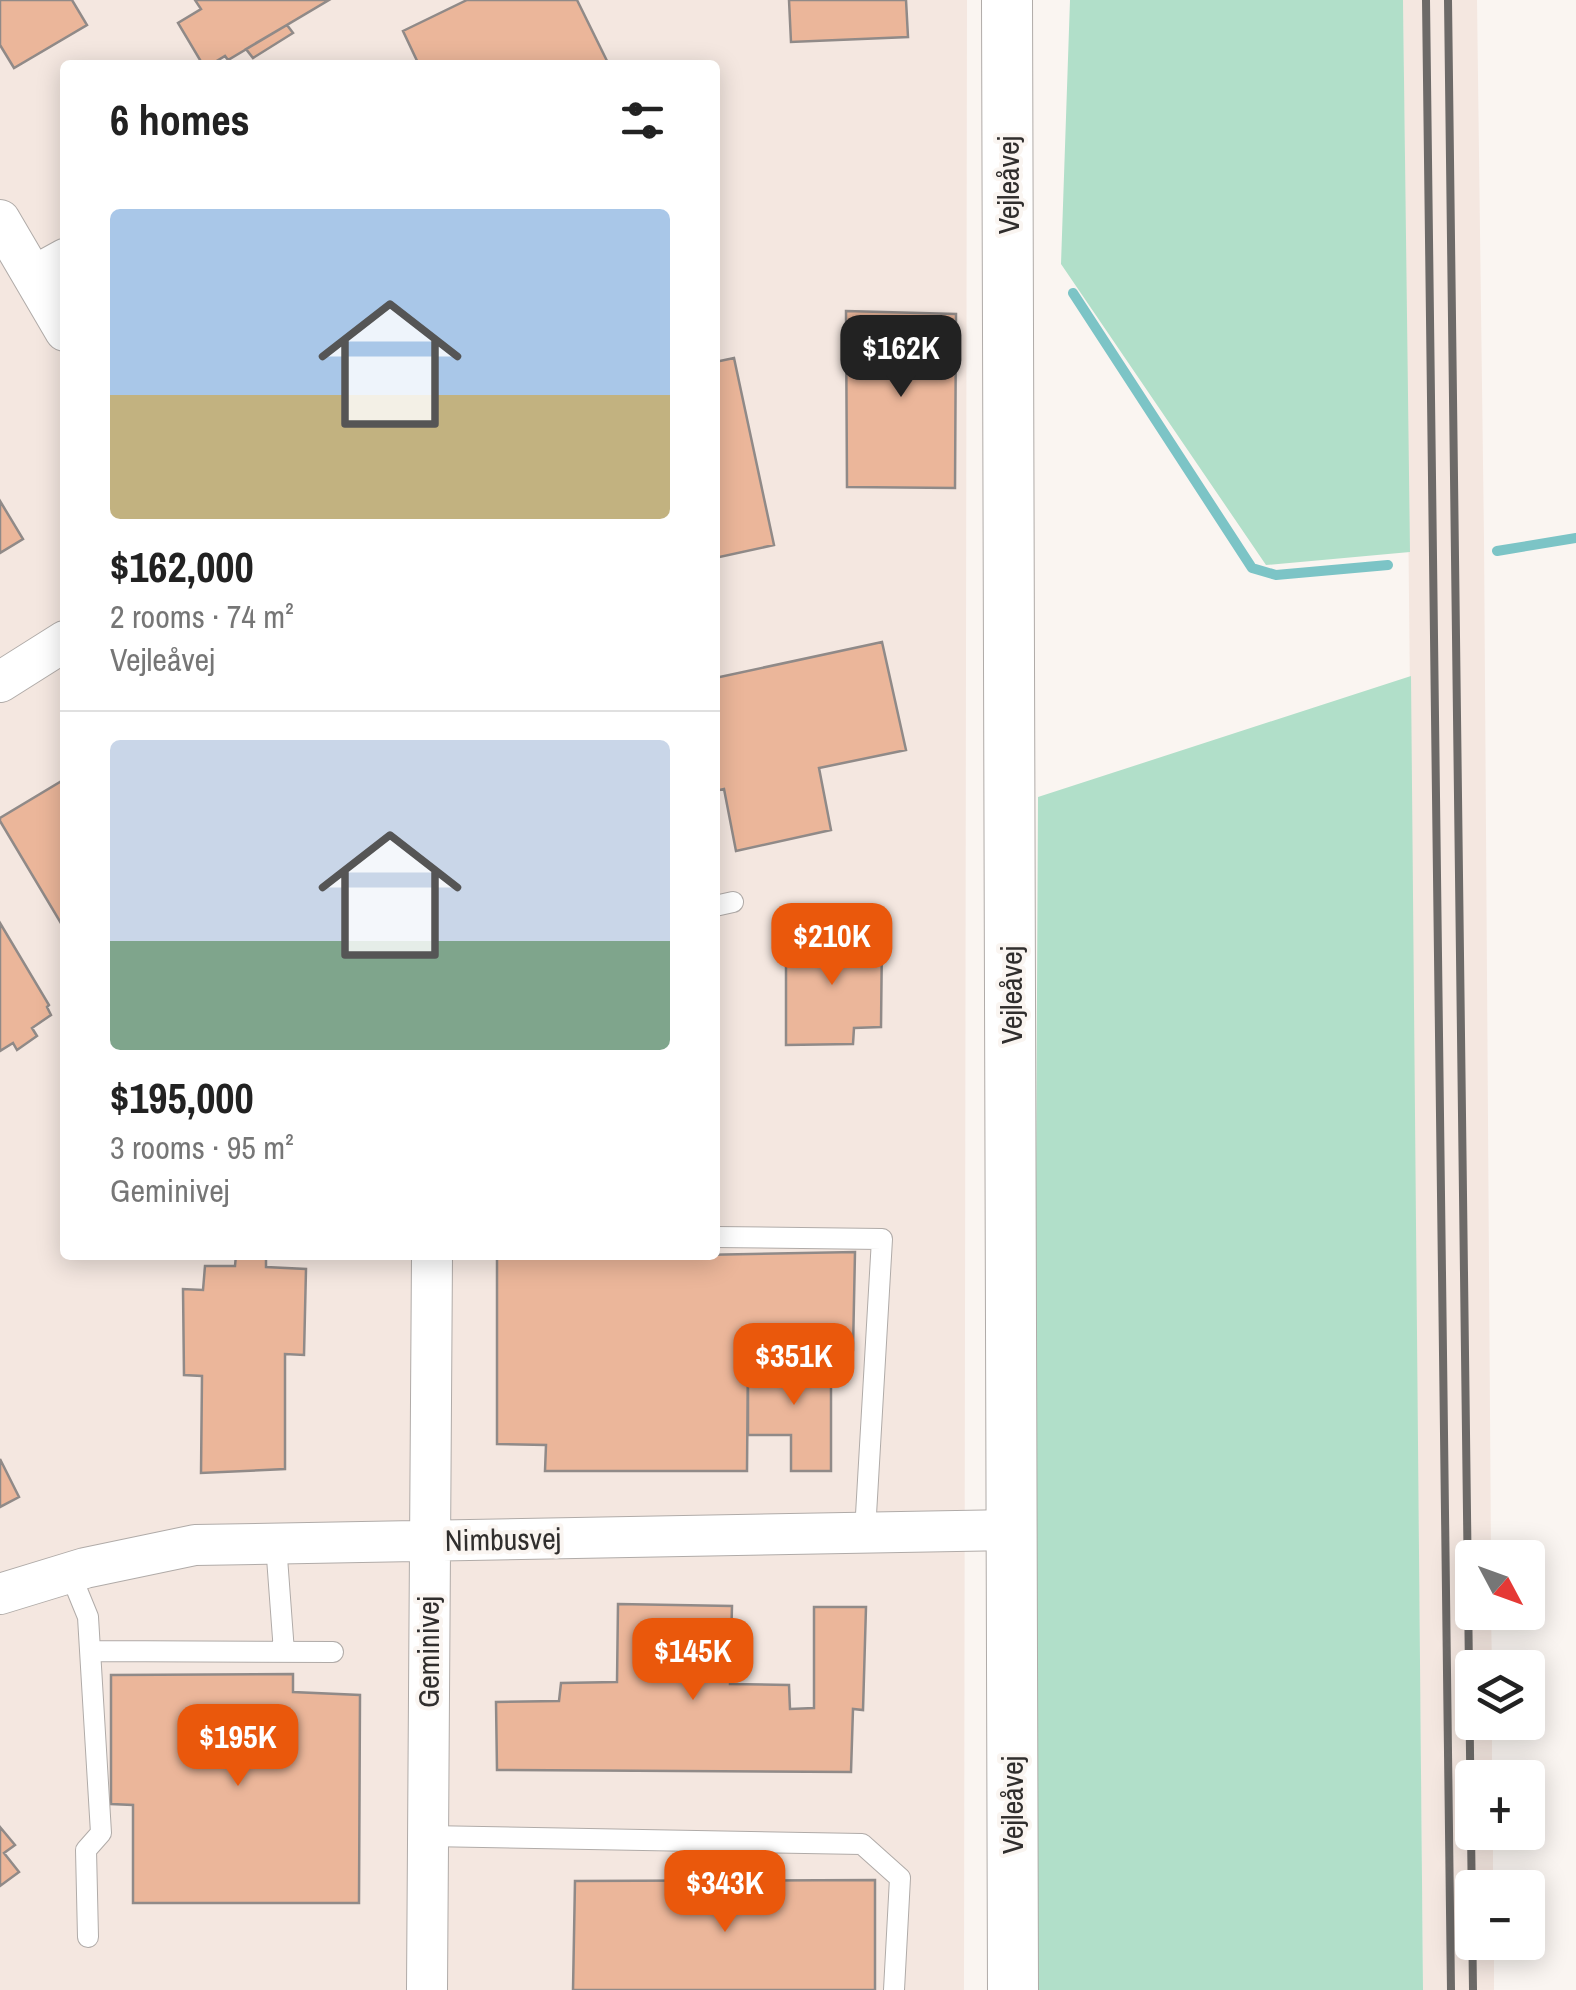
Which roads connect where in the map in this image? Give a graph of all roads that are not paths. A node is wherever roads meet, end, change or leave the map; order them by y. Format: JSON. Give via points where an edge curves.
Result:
{"nodes":[{"id":1,"x":1007,"y":0,"type":"edge"},
{"id":2,"x":0,"y":220,"type":"edge"},
{"id":3,"x":49,"y":267,"type":"edge"},
{"id":4,"x":60,"y":311,"type":"edge"},
{"id":5,"x":60,"y":644,"type":"edge"},
{"id":6,"x":0,"y":682,"type":"edge"},
{"id":7,"x":720,"y":1237,"type":"edge"},
{"id":8,"x":432,"y":1260,"type":"edge"},
{"id":9,"x":1012,"y":1530,"type":"junction"},
{"id":10,"x":865,"y":1532,"type":"junction"},
{"id":11,"x":428,"y":1541,"type":"junction"},
{"id":12,"x":276,"y":1544,"type":"junction"},
{"id":13,"x":70,"y":1573,"type":"junction"},
{"id":14,"x":0,"y":1594,"type":"edge"},
{"id":15,"x":90,"y":1651,"type":"junction"},
{"id":16,"x":284,"y":1652,"type":"junction"},
{"id":17,"x":334,"y":1652,"type":"dead end"},
{"id":18,"x":428,"y":1836,"type":"junction"},
{"id":19,"x":88,"y":1937,"type":"dead end"},
{"id":20,"x":427,"y":1990,"type":"edge"},
{"id":21,"x":894,"y":1990,"type":"edge"},
{"id":22,"x":1012,"y":1990,"type":"edge"}],
"edges":[{"from":1,"to":9,"type":"street","name":"Vejleåvej"},
{"from":2,"to":3,"type":"street"},
{"from":3,"to":4,"type":"street"},
{"from":5,"to":6,"type":"street"},
{"from":7,"to":10,"type":"lane","via":[[882,1238]]},
{"from":8,"to":11,"type":"street","name":"Geminivej"},
{"from":9,"to":10,"type":"street","name":"Nimbusvej"},
{"from":9,"to":22,"type":"street","name":"Vejleåvej"},
{"from":10,"to":11,"type":"street","name":"Nimbusvej"},
{"from":11,"to":12,"type":"street","name":"Nimbusvej"},
{"from":11,"to":18,"type":"street","name":"Geminivej"},
{"from":12,"to":13,"type":"street","name":"Nimbusvej","via":[[195,1545]]},
{"from":12,"to":16,"type":"lane"},
{"from":13,"to":14,"type":"street","name":"Nimbusvej"},
{"from":13,"to":15,"type":"lane","via":[[88,1617]]},
{"from":15,"to":16,"type":"lane"},
{"from":15,"to":19,"type":"lane","via":[[101,1833],[86,1850]]},
{"from":16,"to":17,"type":"lane"},
{"from":18,"to":20,"type":"street","name":"Geminivej"},
{"from":18,"to":21,"type":"lane","via":[[862,1844],[900,1878]]}]}
